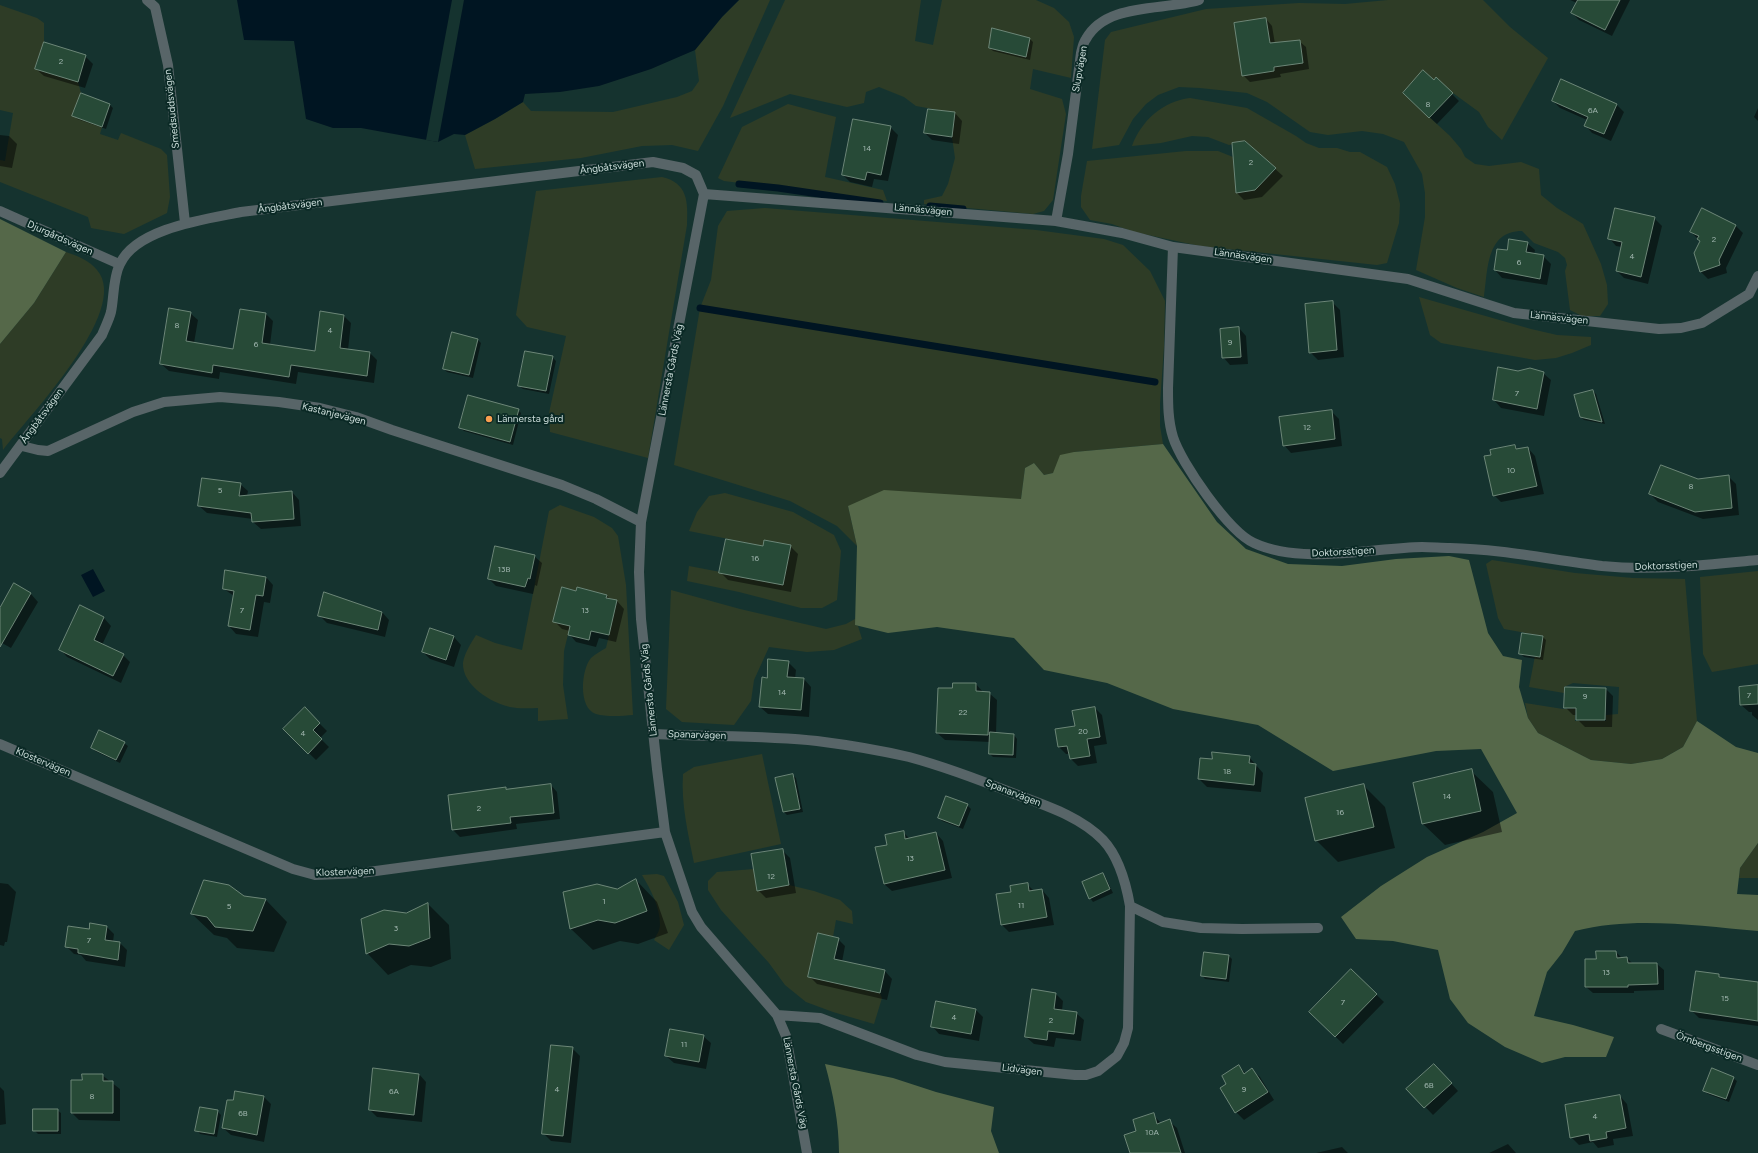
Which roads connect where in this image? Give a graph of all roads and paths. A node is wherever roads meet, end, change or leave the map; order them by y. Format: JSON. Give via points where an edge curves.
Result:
{"nodes":[{"id":1,"x":147,"y":0,"type":"edge"},
{"id":2,"x":1198,"y":0,"type":"edge"},
{"id":3,"x":704,"y":194,"type":"junction"},
{"id":4,"x":0,"y":211,"type":"edge"},
{"id":5,"x":1056,"y":221,"type":"junction"},
{"id":6,"x":185,"y":223,"type":"junction"},
{"id":7,"x":1173,"y":247,"type":"junction"},
{"id":8,"x":120,"y":264,"type":"junction"},
{"id":9,"x":1758,"y":276,"type":"edge"},
{"id":10,"x":22,"y":446,"type":"junction"},
{"id":11,"x":0,"y":473,"type":"edge"},
{"id":12,"x":641,"y":522,"type":"junction"},
{"id":13,"x":1758,"y":560,"type":"edge"},
{"id":14,"x":654,"y":734,"type":"junction"},
{"id":15,"x":0,"y":744,"type":"edge"},
{"id":16,"x":665,"y":832,"type":"junction"},
{"id":17,"x":1130,"y":906,"type":"junction"},
{"id":18,"x":1318,"y":928,"type":"dead end"},
{"id":19,"x":777,"y":1015,"type":"junction"},
{"id":20,"x":1661,"y":1029,"type":"dead end"},
{"id":21,"x":1758,"y":1065,"type":"edge"},
{"id":22,"x":807,"y":1153,"type":"edge"}],
"edges":[{"from":1,"to":6,"type":"street","name":"Smedsuddsvägen","via":[[156,8],[168,65]]},
{"from":2,"to":5,"type":"street","name":"Slupvägen","via":[[1124,12],[1094,29],[1086,39],[1081,53],[1068,154]]},
{"from":3,"to":5,"type":"street","name":"Lännäsvägen"},
{"from":3,"to":6,"type":"street","name":"Ångbåtsvägen","via":[[696,175],[683,168],[653,162],[241,212]]},
{"from":3,"to":12,"type":"street","name":"Lännersta Gårds Väg"},
{"from":4,"to":8,"type":"street","name":"Djurgårdsvägen"},
{"from":5,"to":7,"type":"street","name":"Lännäsvägen"},
{"from":6,"to":8,"type":"street","name":"Ångbåtsvägen","via":[[142,241]]},
{"from":7,"to":9,"type":"street","name":"Lännäsvägen","via":[[1408,279],[1514,313],[1659,329],[1681,328],[1702,323],[1749,294]]},
{"from":7,"to":13,"type":"street","name":"Doktorsstigen","via":[[1168,388],[1173,436],[1190,470],[1222,515],[1240,535],[1253,543],[1285,552],[1309,554],[1422,547],[1460,548],[1603,566],[1651,569]]},
{"from":8,"to":10,"type":"street","name":"Ångbåtsvägen","via":[[111,313],[102,335]]},
{"from":10,"to":11,"type":"street","name":"Ångbåtsvägen"},
{"from":10,"to":12,"type":"street","name":"Kastanjevägen","via":[[48,451],[133,412],[164,402],[220,397],[278,402],[320,408],[356,417],[562,486],[596,499]]},
{"from":12,"to":14,"type":"street","name":"Lännersta Gårds Väg","via":[[641,618]]},
{"from":14,"to":16,"type":"street","name":"Lännersta Gårds Väg"},
{"from":14,"to":17,"type":"street","name":"Spanarvägen","via":[[699,737],[758,736],[816,741],[909,757],[960,773],[1044,804],[1093,831],[1103,840],[1116,859],[1127,886]]},
{"from":15,"to":16,"type":"street","name":"Klostervägen","via":[[294,869],[315,875],[414,867]]},
{"from":16,"to":19,"type":"street","name":"Lännersta Gårds Väg","via":[[692,912],[701,927]]},
{"from":17,"to":18,"type":"street","via":[[1163,922],[1201,928]]},
{"from":17,"to":19,"type":"street","name":"Lidvägen","via":[[1128,1028],[1117,1056],[1098,1070],[1086,1075],[944,1062],[917,1056],[820,1018]]},
{"from":19,"to":22,"type":"street","name":"Lännersta Gårds Väg","via":[[786,1036]]},
{"from":20,"to":21,"type":"street","name":"Örnbergsstigen"}]}
